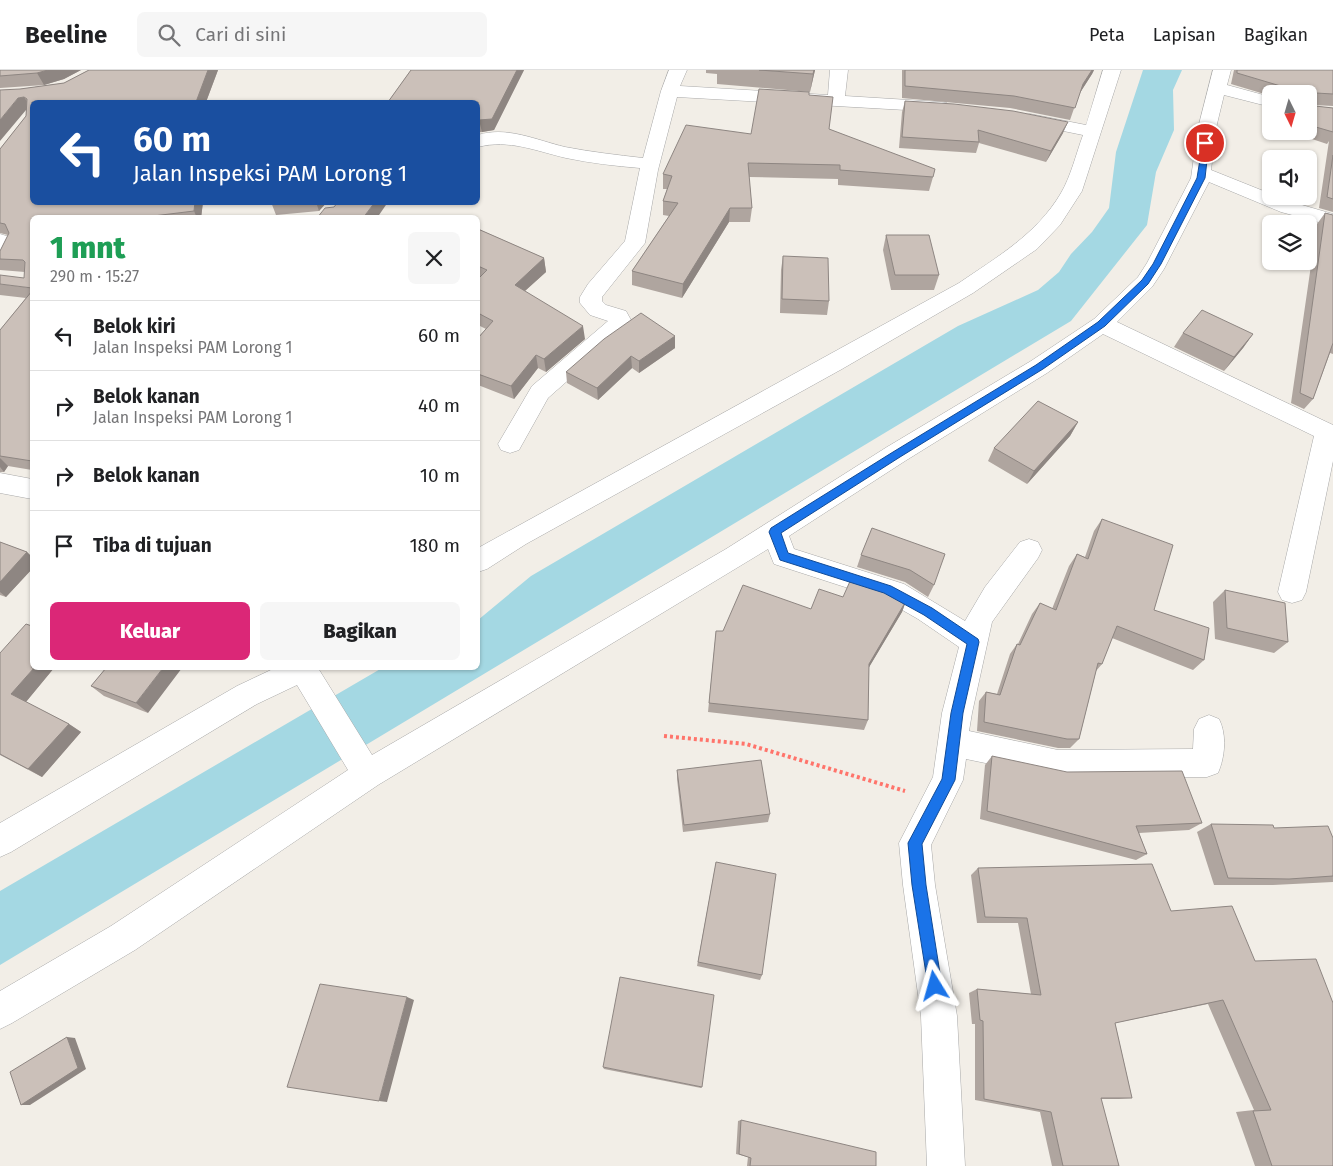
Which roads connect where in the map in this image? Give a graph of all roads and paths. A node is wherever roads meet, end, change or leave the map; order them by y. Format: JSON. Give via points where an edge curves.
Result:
{"nodes":[{"id":1,"x":678,"y":70,"type":"edge"},
{"id":2,"x":839,"y":70,"type":"edge"},
{"id":3,"x":1112,"y":70,"type":"edge"},
{"id":4,"x":1219,"y":79,"type":"edge"},
{"id":5,"x":670,"y":91,"type":"junction"},
{"id":6,"x":1262,"y":98,"type":"edge"},
{"id":7,"x":836,"y":101,"type":"junction"},
{"id":8,"x":961,"y":109,"type":"edge"},
{"id":9,"x":1010,"y":114,"type":"edge"},
{"id":10,"x":1093,"y":132,"type":"junction"},
{"id":11,"x":480,"y":141,"type":"edge"},
{"id":12,"x":651,"y":164,"type":"junction"},
{"id":13,"x":1202,"y":172,"type":"junction"},
{"id":14,"x":1333,"y":220,"type":"edge"},
{"id":15,"x":0,"y":240,"type":"edge"},
{"id":16,"x":0,"y":258,"type":"edge"},
{"id":17,"x":1102,"y":324,"type":"junction"},
{"id":18,"x":510,"y":444,"type":"dead end"},
{"id":19,"x":0,"y":483,"type":"edge"},
{"id":20,"x":30,"y":490,"type":"edge"},
{"id":21,"x":775,"y":532,"type":"junction"},
{"id":22,"x":1029,"y":550,"type":"dead end"},
{"id":23,"x":480,"y":560,"type":"edge"},
{"id":24,"x":1292,"y":592,"type":"dead end"},
{"id":25,"x":974,"y":642,"type":"junction"},
{"id":26,"x":299,"y":670,"type":"edge"},
{"id":27,"x":304,"y":670,"type":"edge"},
{"id":28,"x":1209,"y":729,"type":"dead end"},
{"id":29,"x":664,"y":736,"type":"dead end"},
{"id":30,"x":953,"y":742,"type":"junction"},
{"id":31,"x":367,"y":775,"type":"junction"},
{"id":32,"x":937,"y":801,"type":"junction"},
{"id":33,"x":0,"y":841,"type":"edge"},
{"id":34,"x":0,"y":1011,"type":"edge"},
{"id":35,"x":946,"y":1166,"type":"edge"}],
"edges":[{"from":1,"to":5,"type":"street"},
{"from":2,"to":7,"type":"street"},
{"from":3,"to":10,"type":"street"},
{"from":4,"to":6,"type":"street"},
{"from":4,"to":13,"type":"street","via":[[1207,128]]},
{"from":5,"to":7,"type":"street"},
{"from":5,"to":12,"type":"street"},
{"from":7,"to":8,"type":"street"},
{"from":9,"to":10,"type":"street"},
{"from":10,"to":23,"type":"street","via":[[1072,191],[1053,221],[1030,244],[949,297]]},
{"from":11,"to":12,"type":"street","via":[[507,139],[564,152]]},
{"from":12,"to":18,"type":"street","via":[[635,243],[591,297],[591,303],[598,310],[618,316],[617,326],[540,392]]},
{"from":13,"to":14,"type":"street","via":[[1288,208]]},
{"from":13,"to":17,"type":"street","via":[[1157,264],[1145,282]]},
{"from":15,"to":16,"type":"street","via":[[6,243]]},
{"from":17,"to":21,"type":"street","via":[[1040,367]]},
{"from":17,"to":24,"type":"street","via":[[1327,432]]},
{"from":19,"to":20,"type":"street"},
{"from":21,"to":25,"type":"street","via":[[783,556],[887,589],[928,611]]},
{"from":21,"to":31,"type":"street"},
{"from":22,"to":25,"type":"street","via":[[980,619]]},
{"from":25,"to":30,"type":"street"},
{"from":26,"to":33,"type":"street","via":[[247,696]]},
{"from":27,"to":31,"type":"street"},
{"from":28,"to":30,"type":"street","via":[[1207,763],[1058,764]]},
{"from":29,"to":32,"type":"path","via":[[746,744]]},
{"from":30,"to":32,"type":"street","via":[[948,780]]},
{"from":31,"to":34,"type":"street","via":[[122,938]]},
{"from":32,"to":35,"type":"street","via":[[915,843],[940,1016]]}]}
